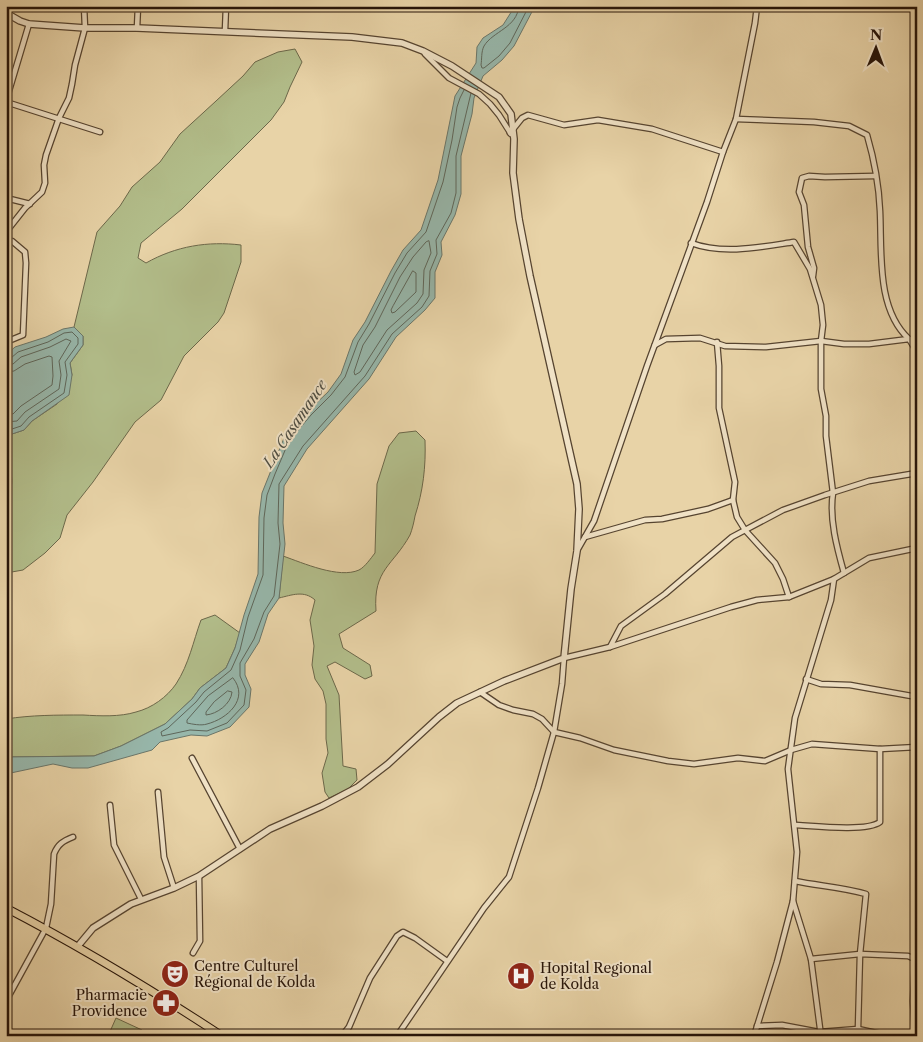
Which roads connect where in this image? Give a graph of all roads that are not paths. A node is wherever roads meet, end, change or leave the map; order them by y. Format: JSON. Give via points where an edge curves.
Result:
{"nodes":[{"id":1,"x":84,"y":6,"type":"edge"},
{"id":2,"x":138,"y":6,"type":"edge"},
{"id":3,"x":226,"y":6,"type":"edge"},
{"id":4,"x":757,"y":6,"type":"edge"},
{"id":5,"x":6,"y":13,"type":"edge"},
{"id":6,"x":29,"y":24,"type":"junction"},
{"id":7,"x":85,"y":28,"type":"junction"},
{"id":8,"x":137,"y":28,"type":"junction"},
{"id":9,"x":225,"y":31,"type":"junction"},
{"id":10,"x":423,"y":51,"type":"junction"},
{"id":11,"x":6,"y":102,"type":"edge"},
{"id":12,"x":59,"y":118,"type":"junction"},
{"id":13,"x":736,"y":118,"type":"junction"},
{"id":14,"x":512,"y":131,"type":"junction"},
{"id":15,"x":100,"y":132,"type":"dead end"},
{"id":16,"x":722,"y":152,"type":"junction"},
{"id":17,"x":875,"y":176,"type":"junction"},
{"id":18,"x":6,"y":198,"type":"edge"},
{"id":19,"x":30,"y":204,"type":"junction"},
{"id":20,"x":6,"y":232,"type":"edge"},
{"id":21,"x":6,"y":241,"type":"edge"},
{"id":22,"x":691,"y":243,"type":"junction"},
{"id":23,"x":813,"y":278,"type":"junction"},
{"id":24,"x":910,"y":339,"type":"junction"},
{"id":25,"x":821,"y":341,"type":"junction"},
{"id":26,"x":6,"y":342,"type":"edge"},
{"id":27,"x":717,"y":342,"type":"junction"},
{"id":28,"x":655,"y":345,"type":"junction"},
{"id":29,"x":917,"y":352,"type":"edge"},
{"id":30,"x":917,"y":473,"type":"edge"},
{"id":31,"x":833,"y":493,"type":"junction"},
{"id":32,"x":733,"y":500,"type":"junction"},
{"id":33,"x":745,"y":530,"type":"junction"},
{"id":34,"x":585,"y":537,"type":"junction"},
{"id":35,"x":917,"y":548,"type":"edge"},
{"id":36,"x":577,"y":551,"type":"junction"},
{"id":37,"x":844,"y":573,"type":"junction"},
{"id":38,"x":834,"y":579,"type":"junction"},
{"id":39,"x":789,"y":597,"type":"junction"},
{"id":40,"x":610,"y":646,"type":"junction"},
{"id":41,"x":564,"y":658,"type":"junction"},
{"id":42,"x":806,"y":679,"type":"junction"},
{"id":43,"x":480,"y":692,"type":"junction"},
{"id":44,"x":917,"y":697,"type":"edge"},
{"id":45,"x":554,"y":732,"type":"junction"},
{"id":46,"x":917,"y":747,"type":"edge"},
{"id":47,"x":880,"y":749,"type":"junction"},
{"id":48,"x":791,"y":750,"type":"junction"},
{"id":49,"x":192,"y":758,"type":"dead end"},
{"id":50,"x":158,"y":792,"type":"dead end"},
{"id":51,"x":110,"y":805,"type":"dead end"},
{"id":52,"x":795,"y":825,"type":"junction"},
{"id":53,"x":73,"y":837,"type":"dead end"},
{"id":54,"x":240,"y":849,"type":"junction"},
{"id":55,"x":199,"y":876,"type":"junction"},
{"id":56,"x":795,"y":881,"type":"junction"},
{"id":57,"x":174,"y":888,"type":"junction"},
{"id":58,"x":141,"y":899,"type":"junction"},
{"id":59,"x":793,"y":901,"type":"junction"},
{"id":60,"x":6,"y":908,"type":"edge"},
{"id":61,"x":46,"y":928,"type":"junction"},
{"id":62,"x":78,"y":946,"type":"junction"},
{"id":63,"x":193,"y":953,"type":"dead end"},
{"id":64,"x":860,"y":954,"type":"junction"},
{"id":65,"x":811,"y":959,"type":"junction"},
{"id":66,"x":447,"y":961,"type":"junction"},
{"id":67,"x":6,"y":1001,"type":"edge"},
{"id":68,"x":757,"y":1026,"type":"junction"},
{"id":69,"x":858,"y":1029,"type":"junction"},
{"id":70,"x":820,"y":1034,"type":"edge"},
{"id":71,"x":884,"y":1035,"type":"edge"},
{"id":72,"x":222,"y":1036,"type":"edge"},
{"id":73,"x":342,"y":1036,"type":"edge"},
{"id":74,"x":397,"y":1036,"type":"edge"},
{"id":75,"x":754,"y":1036,"type":"edge"},
{"id":76,"x":890,"y":1036,"type":"edge"},
{"id":77,"x":915,"y":1036,"type":"edge"}],
"edges":[{"from":1,"to":7,"type":"street"},
{"from":2,"to":8,"type":"street"},
{"from":3,"to":9,"type":"street"},
{"from":4,"to":13,"type":"street"},
{"from":5,"to":6,"type":"street"},
{"from":6,"to":7,"type":"street"},
{"from":6,"to":11,"type":"street"},
{"from":7,"to":8,"type":"street"},
{"from":7,"to":12,"type":"street","via":[[69,98]]},
{"from":8,"to":9,"type":"street"},
{"from":9,"to":10,"type":"street","via":[[360,38],[402,44]]},
{"from":10,"to":14,"type":"street","via":[[449,78],[479,94]]},
{"from":10,"to":14,"type":"street","via":[[499,97],[512,114]]},
{"from":11,"to":12,"type":"street"},
{"from":12,"to":15,"type":"street"},
{"from":12,"to":19,"type":"street","via":[[46,155],[42,192]]},
{"from":13,"to":16,"type":"street"},
{"from":13,"to":17,"type":"street","via":[[849,126],[867,135]]},
{"from":14,"to":16,"type":"street","via":[[522,118],[528,116],[564,125],[598,120],[652,129]]},
{"from":14,"to":36,"type":"street","via":[[514,190],[521,228],[578,484]]},
{"from":16,"to":22,"type":"street"},
{"from":17,"to":23,"type":"street","via":[[802,178],[799,192],[804,205]]},
{"from":17,"to":24,"type":"street","via":[[885,297],[896,324]]},
{"from":18,"to":19,"type":"street"},
{"from":19,"to":20,"type":"street"},
{"from":21,"to":26,"type":"street","via":[[12,241],[25,252],[26,263],[23,335]]},
{"from":22,"to":23,"type":"street","via":[[706,248],[745,248],[794,242]]},
{"from":22,"to":28,"type":"street"},
{"from":23,"to":25,"type":"street","via":[[821,305]]},
{"from":24,"to":25,"type":"street","via":[[869,344]]},
{"from":24,"to":29,"type":"street"},
{"from":25,"to":27,"type":"street","via":[[766,347],[725,346]]},
{"from":25,"to":31,"type":"street","via":[[821,389]]},
{"from":27,"to":28,"type":"street","via":[[700,338],[666,339]]},
{"from":27,"to":32,"type":"street","via":[[719,408],[735,482]]},
{"from":28,"to":34,"type":"street","via":[[594,522]]},
{"from":30,"to":31,"type":"street","via":[[869,481]]},
{"from":31,"to":33,"type":"street","via":[[783,510]]},
{"from":31,"to":37,"type":"street","via":[[836,542]]},
{"from":32,"to":33,"type":"street","via":[[737,517]]},
{"from":32,"to":34,"type":"street","via":[[708,509],[646,520]]},
{"from":33,"to":39,"type":"street","via":[[774,563]]},
{"from":33,"to":40,"type":"street","via":[[621,626]]},
{"from":34,"to":36,"type":"street"},
{"from":35,"to":37,"type":"street","via":[[869,558]]},
{"from":36,"to":41,"type":"street"},
{"from":37,"to":38,"type":"street"},
{"from":38,"to":39,"type":"street"},
{"from":38,"to":42,"type":"street","via":[[831,600]]},
{"from":39,"to":40,"type":"street","via":[[757,600]]},
{"from":40,"to":41,"type":"street"},
{"from":41,"to":43,"type":"street"},
{"from":41,"to":45,"type":"street"},
{"from":42,"to":44,"type":"street","via":[[821,684],[850,685]]},
{"from":42,"to":48,"type":"street","via":[[795,718]]},
{"from":43,"to":45,"type":"street","via":[[499,705],[533,714]]},
{"from":43,"to":54,"type":"street","via":[[448,708],[399,755],[358,787],[270,830]]},
{"from":45,"to":48,"type":"street","via":[[614,750],[694,764],[738,758],[766,761]]},
{"from":45,"to":66,"type":"street","via":[[509,877]]},
{"from":46,"to":47,"type":"street"},
{"from":47,"to":48,"type":"street","via":[[812,744]]},
{"from":47,"to":52,"type":"street","via":[[880,822],[846,828]]},
{"from":48,"to":52,"type":"street","via":[[788,770]]},
{"from":49,"to":54,"type":"street"},
{"from":50,"to":57,"type":"street","via":[[161,841]]},
{"from":51,"to":58,"type":"street","via":[[114,845]]},
{"from":52,"to":56,"type":"street"},
{"from":53,"to":61,"type":"street","via":[[57,846],[54,854]]},
{"from":54,"to":55,"type":"street"},
{"from":55,"to":57,"type":"street"},
{"from":55,"to":63,"type":"street","via":[[200,941]]},
{"from":56,"to":59,"type":"street"},
{"from":56,"to":64,"type":"street","via":[[866,894]]},
{"from":57,"to":58,"type":"street"},
{"from":58,"to":62,"type":"street","via":[[93,928]]},
{"from":59,"to":65,"type":"street"},
{"from":59,"to":68,"type":"street"},
{"from":60,"to":61,"type":"main road"},
{"from":61,"to":62,"type":"main road"},
{"from":61,"to":67,"type":"street"},
{"from":62,"to":72,"type":"main road"},
{"from":64,"to":65,"type":"street"},
{"from":64,"to":69,"type":"street"},
{"from":64,"to":77,"type":"street","via":[[915,959]]},
{"from":65,"to":70,"type":"street"},
{"from":66,"to":73,"type":"street","via":[[403,932],[397,936],[370,978]]},
{"from":66,"to":74,"type":"street"},
{"from":68,"to":70,"type":"street","via":[[782,1025]]},
{"from":68,"to":75,"type":"street"},
{"from":69,"to":70,"type":"street"},
{"from":69,"to":71,"type":"street"},
{"from":71,"to":76,"type":"street"}]}
